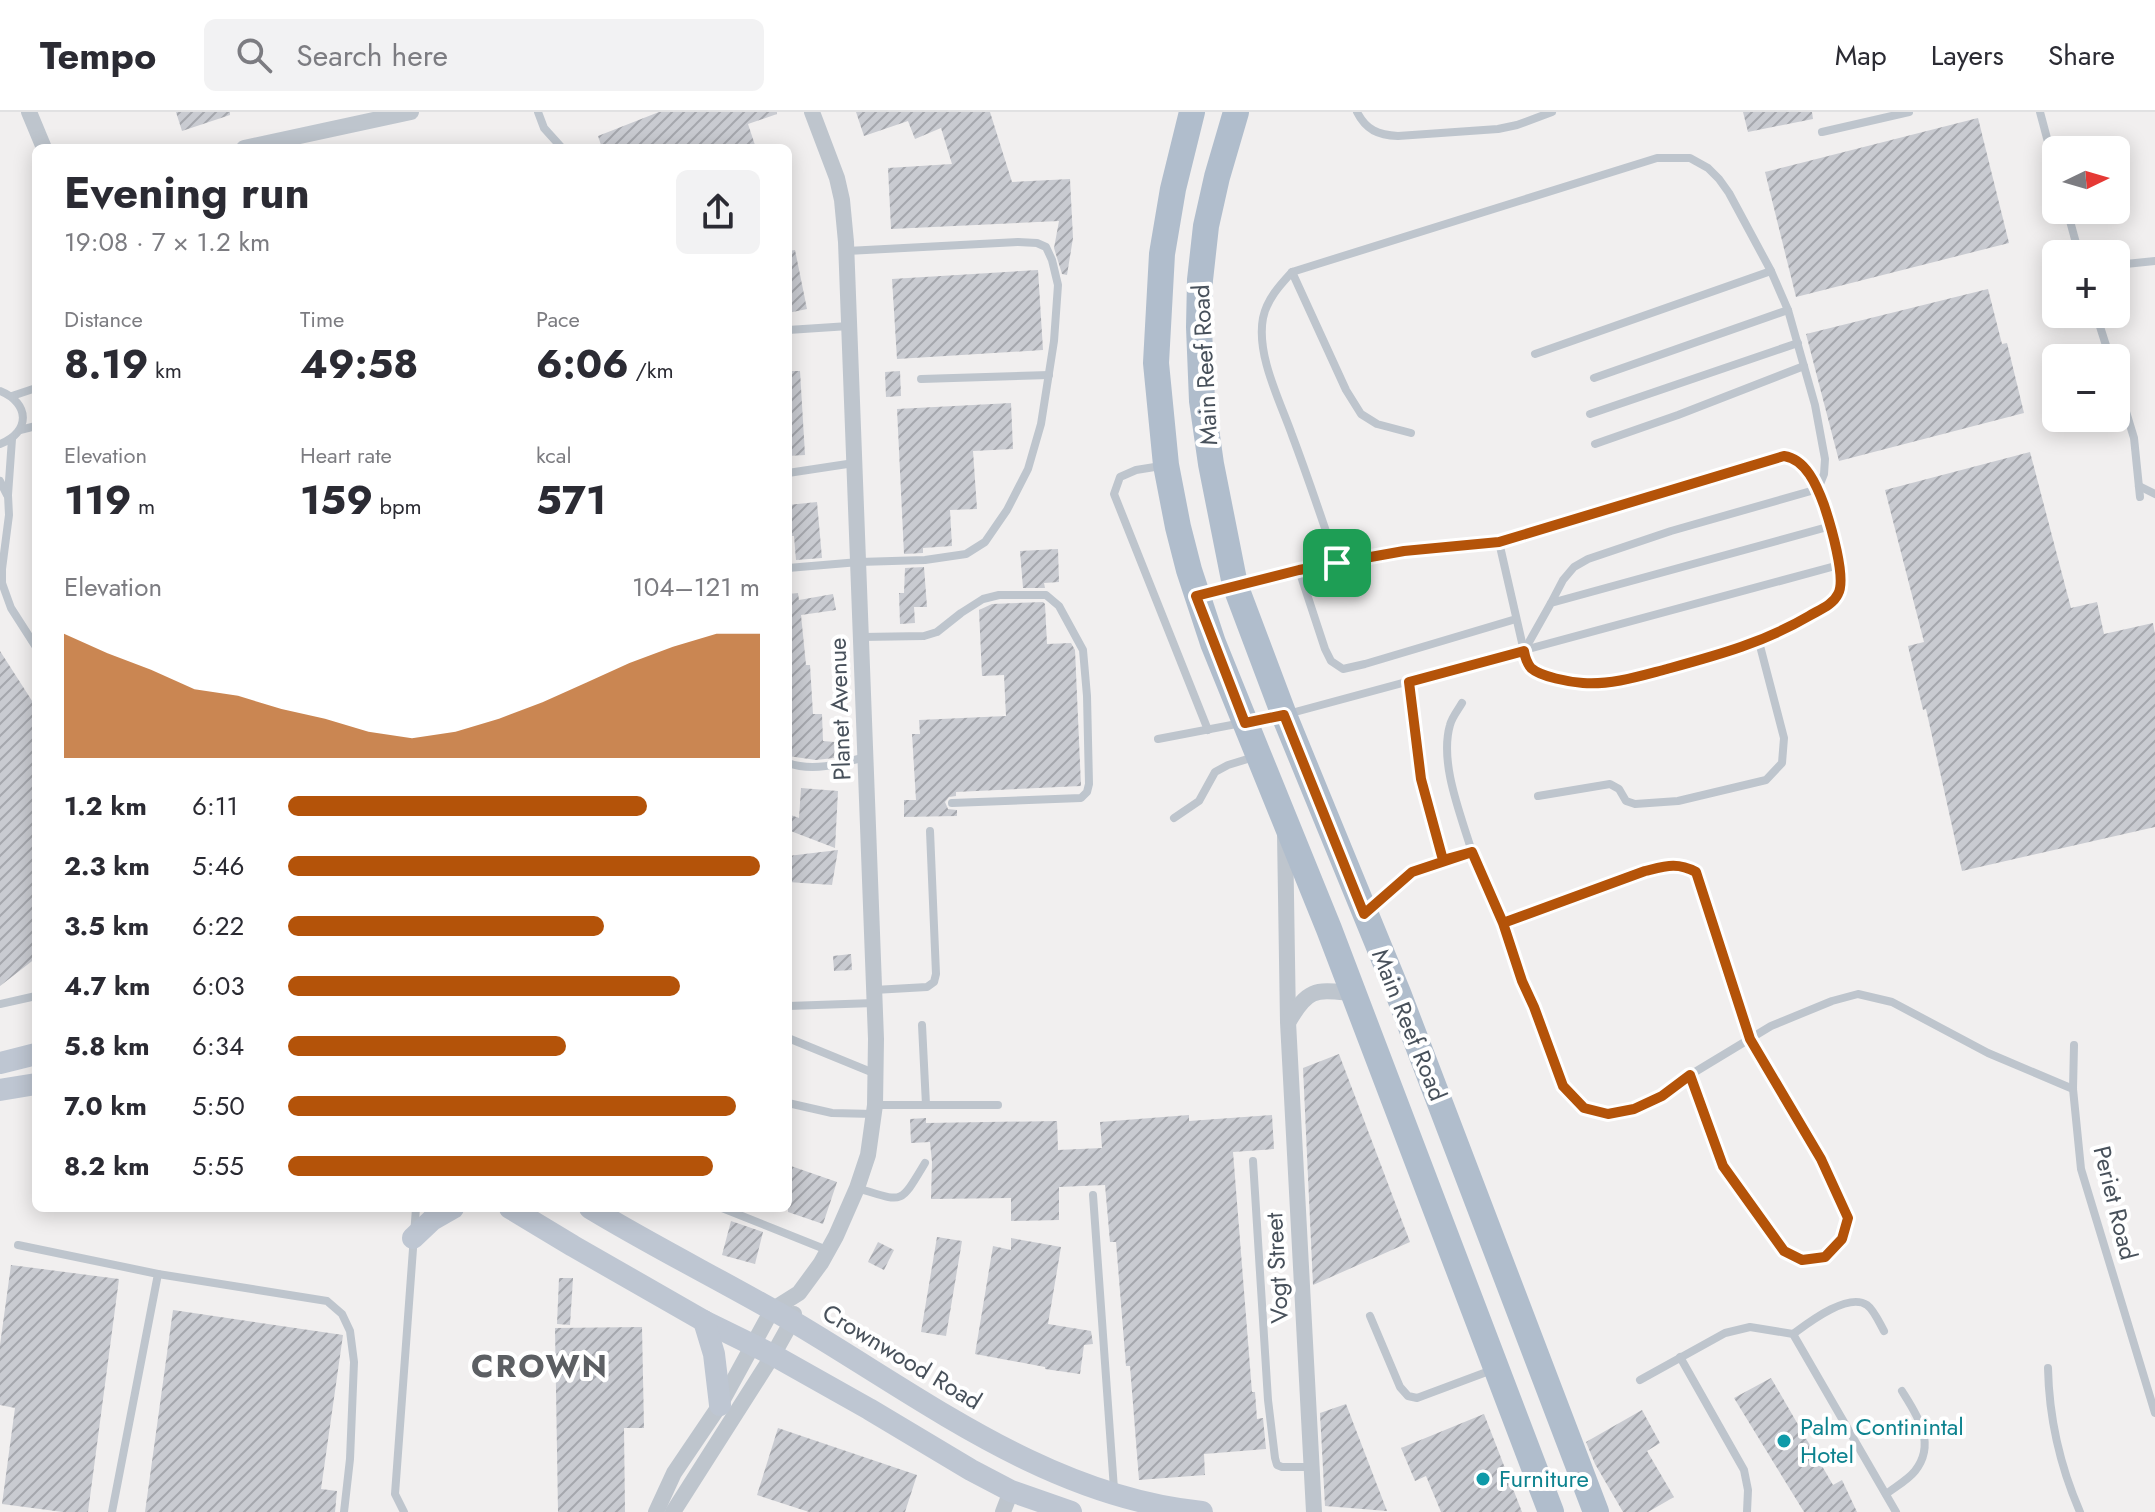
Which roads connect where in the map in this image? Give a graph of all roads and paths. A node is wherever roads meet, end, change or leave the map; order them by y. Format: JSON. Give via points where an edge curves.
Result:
{"nodes":[{"id":1,"x":29,"y":112,"type":"edge"},
{"id":2,"x":411,"y":112,"type":"edge"},
{"id":3,"x":538,"y":112,"type":"edge"},
{"id":4,"x":812,"y":112,"type":"edge"},
{"id":5,"x":1192,"y":112,"type":"edge"},
{"id":6,"x":1236,"y":112,"type":"edge"},
{"id":7,"x":1357,"y":112,"type":"edge"},
{"id":8,"x":1909,"y":112,"type":"edge"},
{"id":9,"x":2040,"y":112,"type":"edge"},
{"id":10,"x":1546,"y":113,"type":"edge"},
{"id":11,"x":1822,"y":132,"type":"dead end"},
{"id":12,"x":2046,"y":136,"type":"edge"},
{"id":13,"x":42,"y":144,"type":"edge"},
{"id":14,"x":263,"y":144,"type":"edge"},
{"id":15,"x":558,"y":144,"type":"edge"},
{"id":16,"x":846,"y":252,"type":"junction"},
{"id":17,"x":2155,"y":261,"type":"edge"},
{"id":18,"x":2130,"y":264,"type":"edge"},
{"id":19,"x":1771,"y":271,"type":"junction"},
{"id":20,"x":1292,"y":272,"type":"junction"},
{"id":21,"x":1788,"y":310,"type":"junction"},
{"id":22,"x":850,"y":326,"type":"junction"},
{"id":23,"x":792,"y":330,"type":"edge"},
{"id":24,"x":1798,"y":343,"type":"junction"},
{"id":25,"x":1535,"y":354,"type":"dead end"},
{"id":26,"x":1804,"y":366,"type":"junction"},
{"id":27,"x":1049,"y":375,"type":"junction"},
{"id":28,"x":1594,"y":378,"type":"dead end"},
{"id":29,"x":921,"y":379,"type":"dead end"},
{"id":30,"x":32,"y":389,"type":"edge"},
{"id":31,"x":0,"y":391,"type":"edge"},
{"id":32,"x":12,"y":396,"type":"junction"},
{"id":33,"x":1590,"y":414,"type":"dead end"},
{"id":34,"x":2130,"y":425,"type":"edge"},
{"id":35,"x":32,"y":427,"type":"edge"},
{"id":36,"x":20,"y":430,"type":"junction"},
{"id":37,"x":1411,"y":433,"type":"dead end"},
{"id":38,"x":12,"y":439,"type":"junction"},
{"id":39,"x":0,"y":444,"type":"edge"},
{"id":40,"x":1595,"y":444,"type":"dead end"},
{"id":41,"x":855,"y":463,"type":"junction"},
{"id":42,"x":1166,"y":465,"type":"junction"},
{"id":43,"x":792,"y":472,"type":"edge"},
{"id":44,"x":0,"y":481,"type":"edge"},
{"id":45,"x":2139,"y":486,"type":"junction"},
{"id":46,"x":1818,"y":489,"type":"junction"},
{"id":47,"x":2155,"y":494,"type":"edge"},
{"id":48,"x":8,"y":495,"type":"junction"},
{"id":49,"x":2140,"y":497,"type":"dead end"},
{"id":50,"x":1831,"y":526,"type":"junction"},
{"id":51,"x":1499,"y":542,"type":"junction"},
{"id":52,"x":859,"y":562,"type":"junction"},
{"id":53,"x":1337,"y":563,"type":"junction"},
{"id":54,"x":1839,"y":565,"type":"junction"},
{"id":55,"x":792,"y":568,"type":"edge"},
{"id":56,"x":1299,"y":570,"type":"junction"},
{"id":57,"x":1235,"y":585,"type":"junction"},
{"id":58,"x":1196,"y":596,"type":"junction"},
{"id":59,"x":1551,"y":603,"type":"junction"},
{"id":60,"x":1516,"y":619,"type":"junction"},
{"id":61,"x":862,"y":637,"type":"junction"},
{"id":62,"x":32,"y":641,"type":"edge"},
{"id":63,"x":1759,"y":642,"type":"junction"},
{"id":64,"x":1524,"y":651,"type":"junction"},
{"id":65,"x":1409,"y":682,"type":"junction"},
{"id":66,"x":1462,"y":703,"type":"dead end"},
{"id":67,"x":1284,"y":715,"type":"junction"},
{"id":68,"x":1245,"y":723,"type":"junction"},
{"id":69,"x":1208,"y":730,"type":"junction"},
{"id":70,"x":1158,"y":739,"type":"dead end"},
{"id":71,"x":1258,"y":756,"type":"junction"},
{"id":72,"x":865,"y":757,"type":"junction"},
{"id":73,"x":792,"y":765,"type":"edge"},
{"id":74,"x":1538,"y":796,"type":"dead end"},
{"id":75,"x":952,"y":803,"type":"dead end"},
{"id":76,"x":1174,"y":818,"type":"dead end"},
{"id":77,"x":1284,"y":819,"type":"junction"},
{"id":78,"x":930,"y":831,"type":"dead end"},
{"id":79,"x":1472,"y":852,"type":"junction"},
{"id":80,"x":1443,"y":860,"type":"junction"},
{"id":81,"x":1364,"y":914,"type":"junction"},
{"id":82,"x":1503,"y":923,"type":"junction"},
{"id":83,"x":1329,"y":929,"type":"junction"},
{"id":84,"x":1353,"y":993,"type":"junction"},
{"id":85,"x":874,"y":996,"type":"junction"},
{"id":86,"x":32,"y":997,"type":"edge"},
{"id":87,"x":0,"y":1004,"type":"edge"},
{"id":88,"x":792,"y":1006,"type":"edge"},
{"id":89,"x":1288,"y":1022,"type":"junction"},
{"id":90,"x":922,"y":1025,"type":"dead end"},
{"id":91,"x":1750,"y":1039,"type":"junction"},
{"id":92,"x":792,"y":1040,"type":"edge"},
{"id":93,"x":2074,"y":1045,"type":"dead end"},
{"id":94,"x":32,"y":1055,"type":"edge"},
{"id":95,"x":0,"y":1063,"type":"edge"},
{"id":96,"x":876,"y":1074,"type":"junction"},
{"id":97,"x":1690,"y":1075,"type":"junction"},
{"id":98,"x":32,"y":1085,"type":"edge"},
{"id":99,"x":2073,"y":1089,"type":"junction"},
{"id":100,"x":0,"y":1090,"type":"edge"},
{"id":101,"x":792,"y":1104,"type":"edge"},
{"id":102,"x":926,"y":1105,"type":"junction"},
{"id":103,"x":998,"y":1105,"type":"dead end"},
{"id":104,"x":874,"y":1109,"type":"junction"},
{"id":105,"x":1253,"y":1161,"type":"dead end"},
{"id":106,"x":925,"y":1163,"type":"dead end"},
{"id":107,"x":857,"y":1188,"type":"junction"},
{"id":108,"x":1093,"y":1195,"type":"dead end"},
{"id":109,"x":416,"y":1212,"type":"edge"},
{"id":110,"x":446,"y":1212,"type":"edge"},
{"id":111,"x":517,"y":1212,"type":"edge"},
{"id":112,"x":597,"y":1212,"type":"edge"},
{"id":113,"x":732,"y":1212,"type":"edge"},
{"id":114,"x":413,"y":1238,"type":"junction"},
{"id":115,"x":18,"y":1245,"type":"dead end"},
{"id":116,"x":828,"y":1251,"type":"junction"},
{"id":117,"x":158,"y":1274,"type":"junction"},
{"id":118,"x":782,"y":1316,"type":"junction"},
{"id":119,"x":1370,"y":1316,"type":"dead end"},
{"id":120,"x":704,"y":1321,"type":"junction"},
{"id":121,"x":1884,"y":1331,"type":"dead end"},
{"id":122,"x":1793,"y":1334,"type":"junction"},
{"id":123,"x":763,"y":1350,"type":"junction"},
{"id":124,"x":1680,"y":1357,"type":"junction"},
{"id":125,"x":2048,"y":1368,"type":"dead end"},
{"id":126,"x":1497,"y":1369,"type":"junction"},
{"id":127,"x":1640,"y":1380,"type":"dead end"},
{"id":128,"x":1902,"y":1391,"type":"dead end"},
{"id":129,"x":720,"y":1405,"type":"junction"},
{"id":130,"x":2155,"y":1413,"type":"edge"},
{"id":131,"x":1311,"y":1467,"type":"junction"},
{"id":132,"x":1011,"y":1491,"type":"junction"},
{"id":133,"x":1114,"y":1494,"type":"junction"},
{"id":134,"x":1886,"y":1494,"type":"junction"},
{"id":135,"x":112,"y":1512,"type":"edge"},
{"id":136,"x":344,"y":1512,"type":"edge"},
{"id":137,"x":404,"y":1512,"type":"edge"},
{"id":138,"x":656,"y":1512,"type":"edge"},
{"id":139,"x":673,"y":1512,"type":"edge"},
{"id":140,"x":1003,"y":1512,"type":"edge"},
{"id":141,"x":1071,"y":1512,"type":"edge"},
{"id":142,"x":1202,"y":1512,"type":"edge"},
{"id":143,"x":1314,"y":1512,"type":"edge"},
{"id":144,"x":1551,"y":1512,"type":"edge"},
{"id":145,"x":1596,"y":1512,"type":"edge"},
{"id":146,"x":1747,"y":1512,"type":"edge"},
{"id":147,"x":1896,"y":1512,"type":"edge"},
{"id":148,"x":2080,"y":1512,"type":"edge"}],
"edges":[{"from":1,"to":13,"type":"street"},
{"from":2,"to":14,"type":"street"},
{"from":3,"to":15,"type":"lane"},
{"from":4,"to":16,"type":"street","name":"Planet Avenue","via":[[837,178]]},
{"from":5,"to":42,"type":"main road","name":"Main Reef Road","via":[[1173,189],[1159,294],[1156,363]]},
{"from":6,"to":57,"type":"main road","name":"Main Reef Road","via":[[1206,226],[1199,327],[1204,417]]},
{"from":7,"to":10,"type":"lane","via":[[1370,129],[1398,136],[1498,129]]},
{"from":8,"to":11,"type":"lane"},
{"from":9,"to":12,"type":"lane"},
{"from":16,"to":22,"type":"street","name":"Planet Avenue"},
{"from":16,"to":27,"type":"lane","via":[[1018,242],[1046,247],[1058,285]]},
{"from":17,"to":18,"type":"lane"},
{"from":19,"to":20,"type":"lane","via":[[1719,179],[1690,158],[1679,157],[1657,158]]},
{"from":19,"to":21,"type":"lane"},
{"from":19,"to":25,"type":"lane"},
{"from":20,"to":37,"type":"lane","via":[[1361,414]]},
{"from":20,"to":53,"type":"lane","via":[[1273,292],[1263,318],[1263,347]]},
{"from":21,"to":24,"type":"lane"},
{"from":21,"to":28,"type":"lane"},
{"from":22,"to":23,"type":"lane"},
{"from":22,"to":41,"type":"street","name":"Planet Avenue"},
{"from":24,"to":26,"type":"lane"},
{"from":24,"to":33,"type":"lane"},
{"from":26,"to":40,"type":"lane"},
{"from":26,"to":46,"type":"lane","via":[[1825,459]]},
{"from":27,"to":29,"type":"lane"},
{"from":27,"to":52,"type":"lane","via":[[1028,469],[985,542],[966,554]]},
{"from":30,"to":32,"type":"lane"},
{"from":31,"to":32,"type":"lane"},
{"from":32,"to":36,"type":"lane","via":[[23,418]]},
{"from":34,"to":45,"type":"lane"},
{"from":35,"to":36,"type":"lane"},
{"from":36,"to":38,"type":"lane"},
{"from":38,"to":39,"type":"lane"},
{"from":38,"to":48,"type":"lane"},
{"from":41,"to":43,"type":"lane"},
{"from":41,"to":52,"type":"street","name":"Planet Avenue"},
{"from":42,"to":58,"type":"main road","name":"Main Reef Road"},
{"from":42,"to":69,"type":"lane","via":[[1120,477],[1114,494]]},
{"from":44,"to":48,"type":"lane"},
{"from":45,"to":47,"type":"lane"},
{"from":45,"to":49,"type":"lane"},
{"from":46,"to":50,"type":"lane"},
{"from":46,"to":51,"type":"lane","via":[[1798,461],[1784,456]]},
{"from":46,"to":59,"type":"lane","via":[[1588,559],[1563,580]]},
{"from":48,"to":62,"type":"lane","via":[[2,583]]},
{"from":50,"to":54,"type":"lane"},
{"from":50,"to":59,"type":"lane"},
{"from":51,"to":53,"type":"lane"},
{"from":51,"to":60,"type":"lane"},
{"from":52,"to":55,"type":"lane"},
{"from":52,"to":61,"type":"street","name":"Planet Avenue"},
{"from":53,"to":56,"type":"lane"},
{"from":54,"to":63,"type":"lane","via":[[1841,585],[1832,603]]},
{"from":54,"to":64,"type":"lane"},
{"from":56,"to":57,"type":"lane"},
{"from":56,"to":60,"type":"lane","via":[[1325,649],[1343,669]]},
{"from":57,"to":58,"type":"lane"},
{"from":57,"to":67,"type":"main road","name":"Main Reef Road"},
{"from":58,"to":68,"type":"main road","name":"Main Reef Road"},
{"from":59,"to":64,"type":"lane"},
{"from":60,"to":64,"type":"lane"},
{"from":61,"to":72,"type":"street","name":"Planet Avenue"},
{"from":61,"to":75,"type":"lane","via":[[924,636],[983,599],[999,595],[1046,595],[1065,616],[1083,650],[1087,792],[1081,798]]},
{"from":63,"to":64,"type":"lane","via":[[1607,683],[1538,672]]},
{"from":63,"to":74,"type":"lane","via":[[1784,738],[1782,763],[1766,780],[1678,801],[1635,804],[1610,784]]},
{"from":64,"to":65,"type":"lane"},
{"from":65,"to":67,"type":"lane"},
{"from":65,"to":80,"type":"lane","via":[[1421,779]]},
{"from":66,"to":79,"type":"lane","via":[[1450,723],[1447,760]]},
{"from":67,"to":68,"type":"lane"},
{"from":67,"to":81,"type":"main road","name":"Main Reef Road"},
{"from":68,"to":69,"type":"lane"},
{"from":68,"to":71,"type":"main road","name":"Main Reef Road"},
{"from":69,"to":70,"type":"lane"},
{"from":71,"to":76,"type":"lane","via":[[1215,772],[1199,801]]},
{"from":71,"to":77,"type":"main road","name":"Main Reef Road"},
{"from":72,"to":73,"type":"lane","via":[[829,767]]},
{"from":72,"to":85,"type":"street","name":"Planet Avenue"},
{"from":77,"to":83,"type":"main road","name":"Main Reef Road"},
{"from":77,"to":89,"type":"street","name":"Vogt Street"},
{"from":78,"to":85,"type":"lane","via":[[934,982]]},
{"from":79,"to":80,"type":"lane"},
{"from":79,"to":82,"type":"lane"},
{"from":80,"to":81,"type":"lane","via":[[1412,872]]},
{"from":81,"to":83,"type":"main road"},
{"from":81,"to":145,"type":"main road","name":"Main Reef Road"},
{"from":82,"to":91,"type":"lane","via":[[1645,871],[1684,866],[1696,872]]},
{"from":82,"to":97,"type":"lane","via":[[1563,1086],[1584,1108],[1608,1114],[1634,1109]]},
{"from":83,"to":84,"type":"main road","name":"Main Reef Road"},
{"from":84,"to":89,"type":"street","via":[[1312,992]]},
{"from":84,"to":126,"type":"main road","name":"Main Reef Road"},
{"from":85,"to":88,"type":"lane"},
{"from":85,"to":96,"type":"street","name":"Planet Avenue"},
{"from":86,"to":87,"type":"lane"},
{"from":89,"to":131,"type":"street","name":"Vogt Street"},
{"from":90,"to":102,"type":"lane"},
{"from":91,"to":97,"type":"lane"},
{"from":91,"to":97,"type":"lane","via":[[1821,1159],[1848,1218],[1842,1239],[1825,1257],[1802,1260],[1784,1251],[1723,1166]]},
{"from":91,"to":99,"type":"lane","via":[[1858,994],[1892,1002],[1988,1053]]},
{"from":92,"to":96,"type":"lane"},
{"from":93,"to":99,"type":"lane","name":"Periet Road"},
{"from":94,"to":95,"type":"main road"},
{"from":96,"to":104,"type":"street","name":"Planet Avenue"},
{"from":98,"to":100,"type":"main road"},
{"from":99,"to":130,"type":"lane","name":"Periet Road","via":[[2081,1169]]},
{"from":101,"to":104,"type":"lane","via":[[832,1113]]},
{"from":102,"to":103,"type":"lane"},
{"from":102,"to":104,"type":"lane"},
{"from":104,"to":107,"type":"street","name":"Planet Avenue"},
{"from":105,"to":131,"type":"lane","via":[[1275,1458],[1282,1467]]},
{"from":106,"to":107,"type":"lane","via":[[901,1198]]},
{"from":107,"to":116,"type":"street","name":"Planet Avenue"},
{"from":108,"to":133,"type":"lane"},
{"from":109,"to":114,"type":"lane"},
{"from":110,"to":114,"type":"main road"},
{"from":111,"to":120,"type":"main road"},
{"from":112,"to":118,"type":"main road","name":"Crownwood Road"},
{"from":113,"to":116,"type":"lane"},
{"from":114,"to":137,"type":"lane","via":[[395,1494]]},
{"from":115,"to":117,"type":"lane"},
{"from":116,"to":118,"type":"street","name":"Planet Avenue"},
{"from":117,"to":135,"type":"lane"},
{"from":117,"to":136,"type":"lane","via":[[327,1301],[342,1314],[354,1362]]},
{"from":118,"to":123,"type":"street","name":"Planet Avenue"},
{"from":118,"to":133,"type":"main road","name":"Crownwood Road","via":[[1037,1465]]},
{"from":119,"to":126,"type":"lane","via":[[1408,1396],[1417,1398]]},
{"from":120,"to":123,"type":"main road"},
{"from":120,"to":129,"type":"main road"},
{"from":121,"to":122,"type":"lane","via":[[1869,1307],[1857,1302],[1833,1308]]},
{"from":122,"to":124,"type":"lane","via":[[1750,1327],[1725,1333]]},
{"from":122,"to":134,"type":"lane"},
{"from":123,"to":129,"type":"street"},
{"from":123,"to":132,"type":"main road"},
{"from":123,"to":139,"type":"street"},
{"from":124,"to":127,"type":"lane"},
{"from":124,"to":146,"type":"lane","via":[[1744,1470]]},
{"from":125,"to":148,"type":"lane","via":[[2049,1405],[2066,1480]]},
{"from":126,"to":144,"type":"main road","name":"Main Reef Road"},
{"from":128,"to":134,"type":"lane","via":[[1921,1421],[1925,1456],[1914,1473]]},
{"from":129,"to":138,"type":"street","via":[[674,1473]]},
{"from":131,"to":143,"type":"street","name":"Vogt Street"},
{"from":132,"to":140,"type":"street"},
{"from":132,"to":141,"type":"main road"},
{"from":133,"to":142,"type":"main road","name":"Crownwood Road"},
{"from":134,"to":147,"type":"lane"}]}
